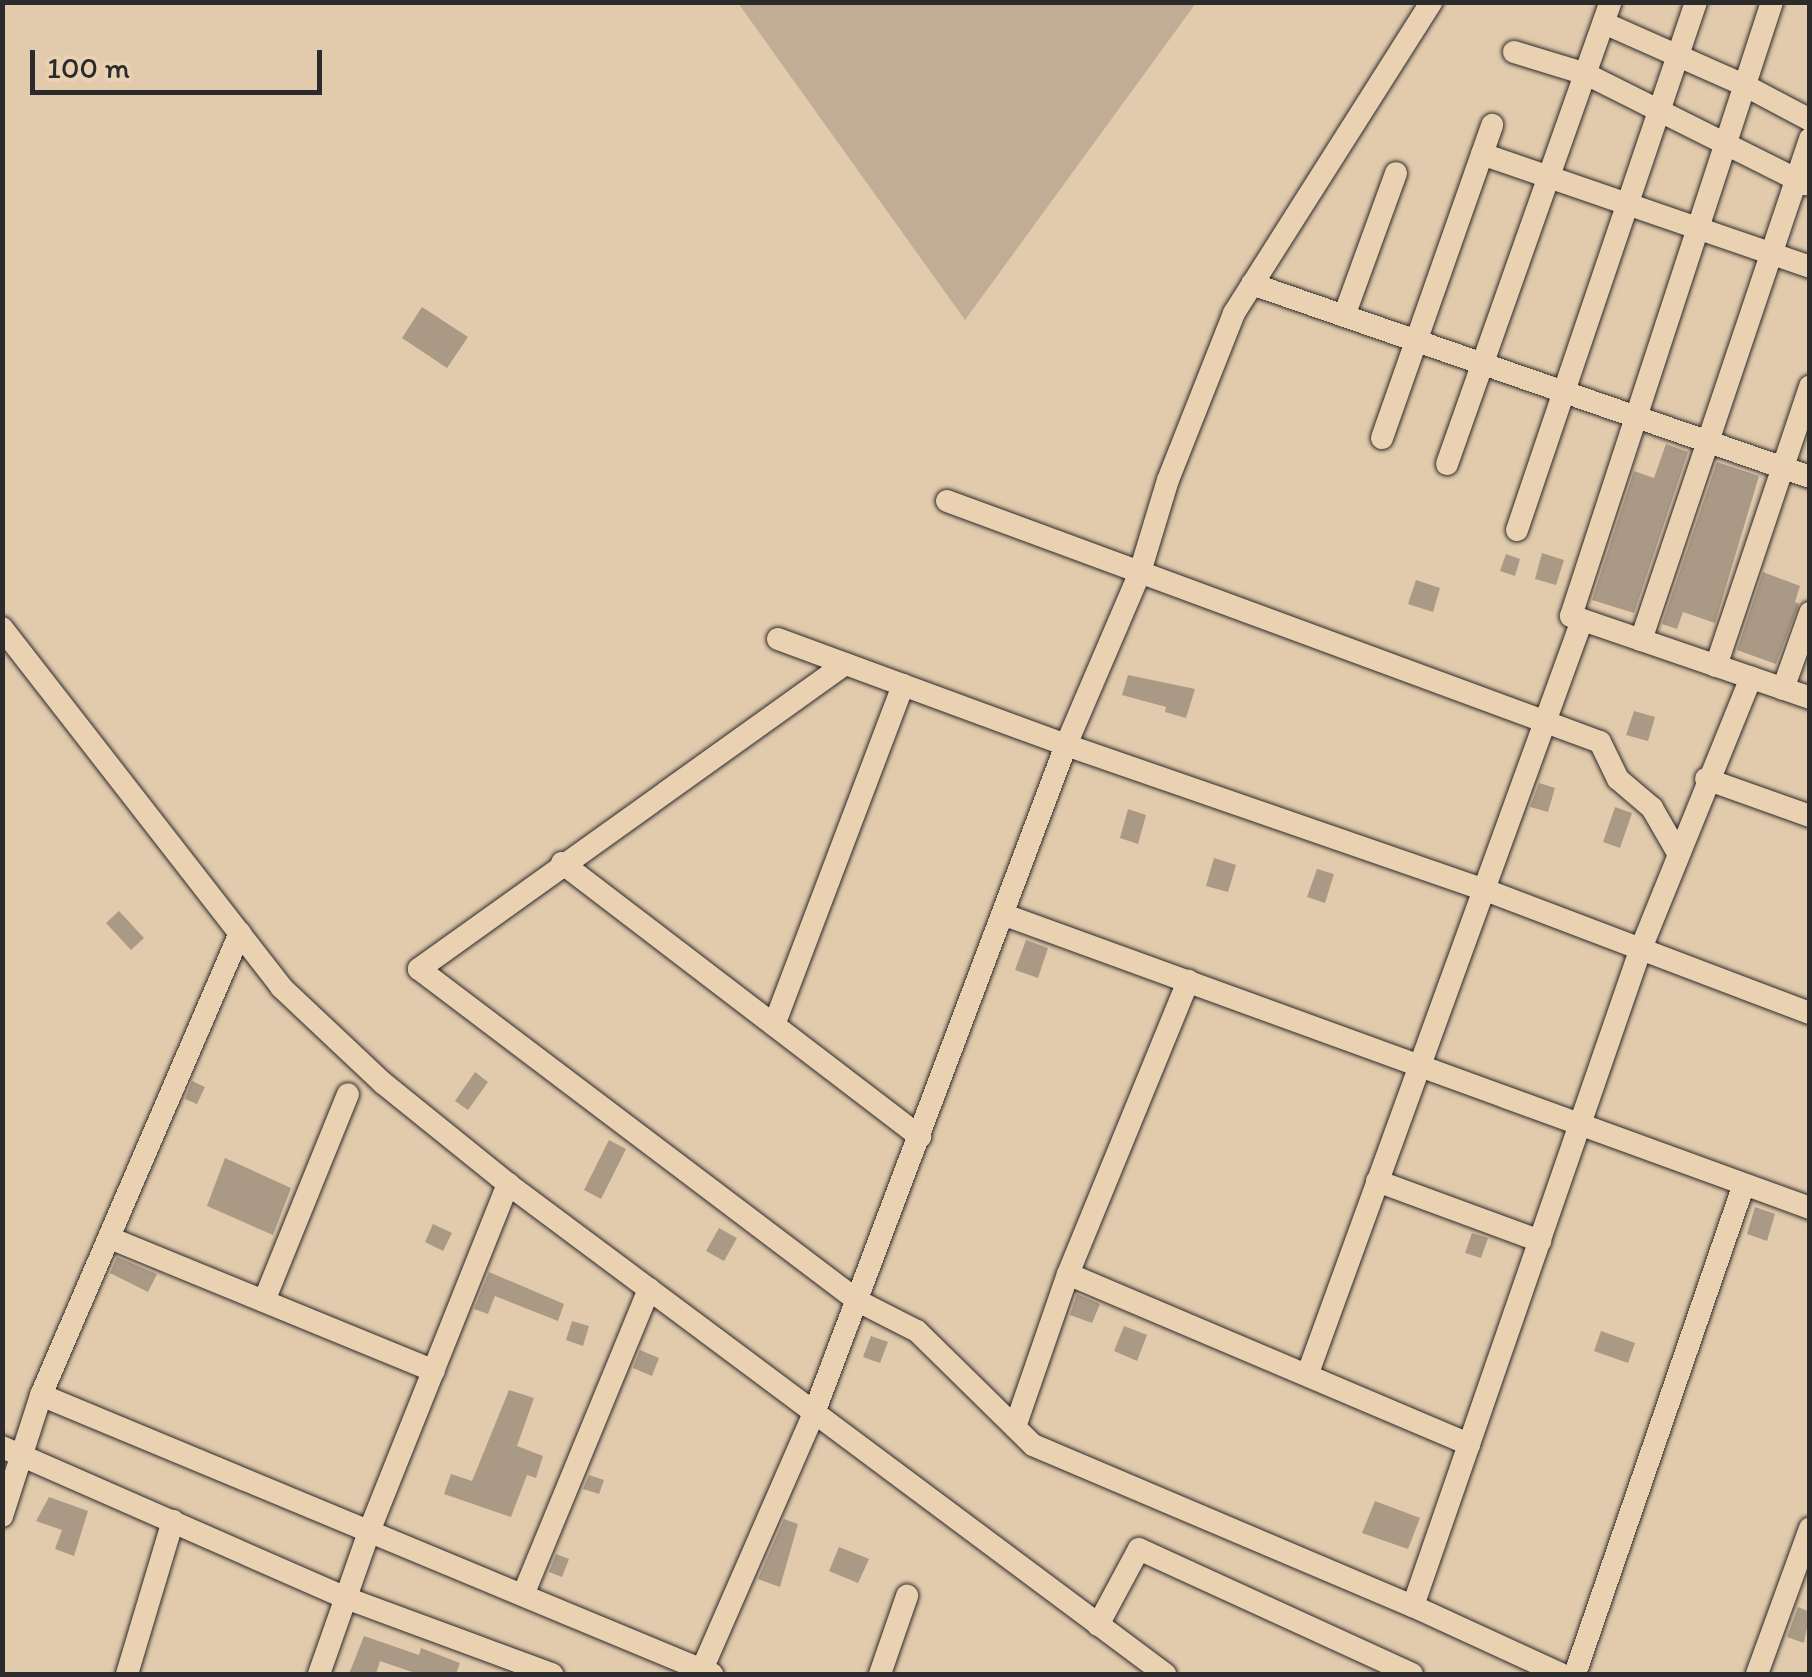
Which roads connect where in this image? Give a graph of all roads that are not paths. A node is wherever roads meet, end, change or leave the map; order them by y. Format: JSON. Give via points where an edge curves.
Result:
{"nodes":[{"id":1,"x":1431,"y":2,"type":"edge"},
{"id":2,"x":1696,"y":2,"type":"edge"},
{"id":3,"x":1772,"y":2,"type":"edge"},
{"id":4,"x":1608,"y":13,"type":"edge"},
{"id":5,"x":1514,"y":52,"type":"dead end"},
{"id":6,"x":1678,"y":56,"type":"junction"},
{"id":7,"x":1586,"y":74,"type":"junction"},
{"id":8,"x":1744,"y":85,"type":"junction"},
{"id":9,"x":1660,"y":111,"type":"junction"},
{"id":10,"x":1810,"y":120,"type":"edge"},
{"id":11,"x":1492,"y":125,"type":"dead end"},
{"id":12,"x":1810,"y":139,"type":"edge"},
{"id":13,"x":1725,"y":144,"type":"junction"},
{"id":14,"x":1482,"y":154,"type":"junction"},
{"id":15,"x":1396,"y":174,"type":"dead end"},
{"id":16,"x":1550,"y":178,"type":"junction"},
{"id":17,"x":1803,"y":182,"type":"edge"},
{"id":18,"x":1630,"y":205,"type":"junction"},
{"id":19,"x":1697,"y":228,"type":"junction"},
{"id":20,"x":1771,"y":254,"type":"junction"},
{"id":21,"x":1810,"y":267,"type":"edge"},
{"id":22,"x":1252,"y":284,"type":"junction"},
{"id":23,"x":1344,"y":316,"type":"junction"},
{"id":24,"x":1417,"y":341,"type":"junction"},
{"id":25,"x":1485,"y":365,"type":"junction"},
{"id":26,"x":1810,"y":386,"type":"edge"},
{"id":27,"x":1564,"y":392,"type":"junction"},
{"id":28,"x":1635,"y":417,"type":"junction"},
{"id":29,"x":1382,"y":438,"type":"dead end"},
{"id":30,"x":1708,"y":442,"type":"junction"},
{"id":31,"x":1447,"y":464,"type":"dead end"},
{"id":32,"x":1782,"y":468,"type":"junction"},
{"id":33,"x":1810,"y":477,"type":"edge"},
{"id":34,"x":947,"y":501,"type":"dead end"},
{"id":35,"x":1517,"y":530,"type":"dead end"},
{"id":36,"x":1140,"y":572,"type":"junction"},
{"id":37,"x":1810,"y":613,"type":"edge"},
{"id":38,"x":1582,"y":620,"type":"junction"},
{"id":39,"x":2,"y":628,"type":"edge"},
{"id":40,"x":778,"y":640,"type":"dead end"},
{"id":41,"x":1642,"y":640,"type":"junction"},
{"id":42,"x":845,"y":664,"type":"junction"},
{"id":43,"x":1716,"y":666,"type":"junction"},
{"id":44,"x":1751,"y":678,"type":"junction"},
{"id":45,"x":903,"y":685,"type":"junction"},
{"id":46,"x":1783,"y":689,"type":"junction"},
{"id":47,"x":1810,"y":698,"type":"edge"},
{"id":48,"x":1545,"y":719,"type":"junction"},
{"id":49,"x":1066,"y":746,"type":"junction"},
{"id":50,"x":1706,"y":779,"type":"junction"},
{"id":51,"x":1810,"y":816,"type":"edge"},
{"id":52,"x":1678,"y":853,"type":"junction"},
{"id":53,"x":562,"y":863,"type":"junction"},
{"id":54,"x":1482,"y":889,"type":"junction"},
{"id":55,"x":1005,"y":915,"type":"junction"},
{"id":56,"x":240,"y":933,"type":"junction"},
{"id":57,"x":1640,"y":950,"type":"junction"},
{"id":58,"x":1188,"y":980,"type":"junction"},
{"id":59,"x":1810,"y":1014,"type":"edge"},
{"id":60,"x":774,"y":1025,"type":"junction"},
{"id":61,"x":1418,"y":1063,"type":"junction"},
{"id":62,"x":348,"y":1094,"type":"dead end"},
{"id":63,"x":1581,"y":1123,"type":"junction"},
{"id":64,"x":920,"y":1137,"type":"junction"},
{"id":65,"x":1378,"y":1181,"type":"junction"},
{"id":66,"x":508,"y":1184,"type":"junction"},
{"id":67,"x":1744,"y":1184,"type":"junction"},
{"id":68,"x":1810,"y":1208,"type":"edge"},
{"id":69,"x":110,"y":1238,"type":"junction"},
{"id":70,"x":1540,"y":1241,"type":"junction"},
{"id":71,"x":1068,"y":1274,"type":"junction"},
{"id":72,"x":648,"y":1289,"type":"junction"},
{"id":73,"x":264,"y":1301,"type":"junction"},
{"id":74,"x":858,"y":1302,"type":"junction"},
{"id":75,"x":434,"y":1371,"type":"junction"},
{"id":76,"x":1308,"y":1373,"type":"junction"},
{"id":77,"x":41,"y":1395,"type":"junction"},
{"id":78,"x":814,"y":1413,"type":"junction"},
{"id":79,"x":1016,"y":1427,"type":"junction"},
{"id":80,"x":1469,"y":1444,"type":"junction"},
{"id":81,"x":12,"y":1451,"type":"edge"},
{"id":82,"x":2,"y":1516,"type":"edge"},
{"id":83,"x":173,"y":1521,"type":"junction"},
{"id":84,"x":1810,"y":1528,"type":"edge"},
{"id":85,"x":370,"y":1530,"type":"junction"},
{"id":86,"x":524,"y":1595,"type":"junction"},
{"id":87,"x":907,"y":1596,"type":"dead end"},
{"id":88,"x":346,"y":1598,"type":"junction"},
{"id":89,"x":1413,"y":1606,"type":"junction"},
{"id":90,"x":1098,"y":1624,"type":"junction"},
{"id":91,"x":704,"y":1673,"type":"edge"},
{"id":92,"x":126,"y":1674,"type":"edge"},
{"id":93,"x":320,"y":1674,"type":"edge"},
{"id":94,"x":552,"y":1674,"type":"edge"},
{"id":95,"x":880,"y":1674,"type":"edge"},
{"id":96,"x":1166,"y":1674,"type":"edge"},
{"id":97,"x":1412,"y":1674,"type":"edge"},
{"id":98,"x":1560,"y":1674,"type":"edge"},
{"id":99,"x":1575,"y":1674,"type":"edge"},
{"id":100,"x":1758,"y":1674,"type":"edge"}],
"edges":[{"from":1,"to":22,"type":"street"},
{"from":2,"to":6,"type":"street"},
{"from":3,"to":8,"type":"street"},
{"from":4,"to":6,"type":"street"},
{"from":4,"to":7,"type":"street"},
{"from":5,"to":7,"type":"street"},
{"from":6,"to":8,"type":"street"},
{"from":6,"to":9,"type":"street"},
{"from":7,"to":9,"type":"street"},
{"from":7,"to":16,"type":"street"},
{"from":8,"to":10,"type":"street"},
{"from":8,"to":13,"type":"street"},
{"from":9,"to":13,"type":"street"},
{"from":9,"to":18,"type":"street"},
{"from":11,"to":14,"type":"street"},
{"from":12,"to":17,"type":"street"},
{"from":13,"to":17,"type":"street"},
{"from":13,"to":19,"type":"street"},
{"from":14,"to":16,"type":"street"},
{"from":14,"to":24,"type":"street"},
{"from":15,"to":23,"type":"street"},
{"from":16,"to":18,"type":"street"},
{"from":16,"to":25,"type":"street"},
{"from":17,"to":20,"type":"street"},
{"from":18,"to":19,"type":"street"},
{"from":18,"to":27,"type":"street"},
{"from":19,"to":20,"type":"street"},
{"from":19,"to":28,"type":"street"},
{"from":20,"to":21,"type":"street"},
{"from":20,"to":30,"type":"street"},
{"from":22,"to":23,"type":"street"},
{"from":22,"to":36,"type":"street","via":[[1234,313],[1168,480]]},
{"from":23,"to":24,"type":"street"},
{"from":24,"to":25,"type":"street"},
{"from":24,"to":29,"type":"street"},
{"from":25,"to":27,"type":"street"},
{"from":25,"to":31,"type":"street"},
{"from":26,"to":32,"type":"street"},
{"from":27,"to":28,"type":"street"},
{"from":27,"to":35,"type":"street"},
{"from":28,"to":30,"type":"street"},
{"from":28,"to":38,"type":"street","via":[[1571,616]]},
{"from":30,"to":32,"type":"street"},
{"from":30,"to":41,"type":"street"},
{"from":32,"to":33,"type":"street"},
{"from":32,"to":43,"type":"street"},
{"from":34,"to":36,"type":"street"},
{"from":36,"to":48,"type":"street"},
{"from":36,"to":49,"type":"street"},
{"from":37,"to":46,"type":"street"},
{"from":38,"to":41,"type":"street"},
{"from":38,"to":48,"type":"street"},
{"from":39,"to":56,"type":"street"},
{"from":40,"to":42,"type":"street"},
{"from":41,"to":43,"type":"street"},
{"from":42,"to":45,"type":"street"},
{"from":42,"to":53,"type":"street"},
{"from":43,"to":44,"type":"street"},
{"from":44,"to":46,"type":"street"},
{"from":44,"to":50,"type":"street"},
{"from":45,"to":49,"type":"street"},
{"from":45,"to":60,"type":"street"},
{"from":46,"to":47,"type":"street"},
{"from":48,"to":52,"type":"street","via":[[1600,742],[1618,779],[1652,808]]},
{"from":48,"to":54,"type":"street"},
{"from":49,"to":54,"type":"street"},
{"from":49,"to":55,"type":"street"},
{"from":50,"to":51,"type":"street"},
{"from":50,"to":52,"type":"street"},
{"from":52,"to":57,"type":"street"},
{"from":53,"to":60,"type":"street"},
{"from":53,"to":74,"type":"street","via":[[419,969]]},
{"from":54,"to":57,"type":"street"},
{"from":54,"to":61,"type":"street"},
{"from":55,"to":58,"type":"street"},
{"from":55,"to":64,"type":"street"},
{"from":56,"to":66,"type":"street","via":[[281,988],[319,1024]]},
{"from":56,"to":69,"type":"street"},
{"from":57,"to":59,"type":"street"},
{"from":57,"to":63,"type":"street"},
{"from":58,"to":61,"type":"street"},
{"from":58,"to":71,"type":"street"},
{"from":60,"to":64,"type":"street"},
{"from":61,"to":63,"type":"street"},
{"from":61,"to":65,"type":"street"},
{"from":62,"to":73,"type":"street"},
{"from":63,"to":67,"type":"street"},
{"from":63,"to":70,"type":"street"},
{"from":64,"to":74,"type":"street"},
{"from":65,"to":70,"type":"street"},
{"from":65,"to":76,"type":"street"},
{"from":66,"to":72,"type":"street"},
{"from":66,"to":75,"type":"street"},
{"from":67,"to":68,"type":"street"},
{"from":67,"to":99,"type":"street"},
{"from":69,"to":73,"type":"street"},
{"from":69,"to":77,"type":"street"},
{"from":70,"to":80,"type":"street"},
{"from":71,"to":76,"type":"street"},
{"from":71,"to":79,"type":"street"},
{"from":72,"to":78,"type":"street"},
{"from":72,"to":86,"type":"street"},
{"from":73,"to":75,"type":"street"},
{"from":74,"to":78,"type":"street"},
{"from":74,"to":79,"type":"street","via":[[917,1332]]},
{"from":75,"to":85,"type":"street"},
{"from":76,"to":80,"type":"street"},
{"from":77,"to":81,"type":"street"},
{"from":77,"to":85,"type":"street"},
{"from":78,"to":90,"type":"street"},
{"from":78,"to":91,"type":"street"},
{"from":79,"to":89,"type":"street","via":[[1034,1445]]},
{"from":80,"to":89,"type":"street"},
{"from":81,"to":82,"type":"street"},
{"from":81,"to":83,"type":"street"},
{"from":83,"to":88,"type":"street"},
{"from":83,"to":92,"type":"street"},
{"from":84,"to":100,"type":"street"},
{"from":85,"to":86,"type":"street"},
{"from":85,"to":88,"type":"street"},
{"from":86,"to":91,"type":"street"},
{"from":87,"to":95,"type":"street"},
{"from":88,"to":93,"type":"street"},
{"from":88,"to":94,"type":"street"},
{"from":89,"to":98,"type":"street"},
{"from":90,"to":96,"type":"street"},
{"from":90,"to":97,"type":"street","via":[[1139,1549]]}]}
